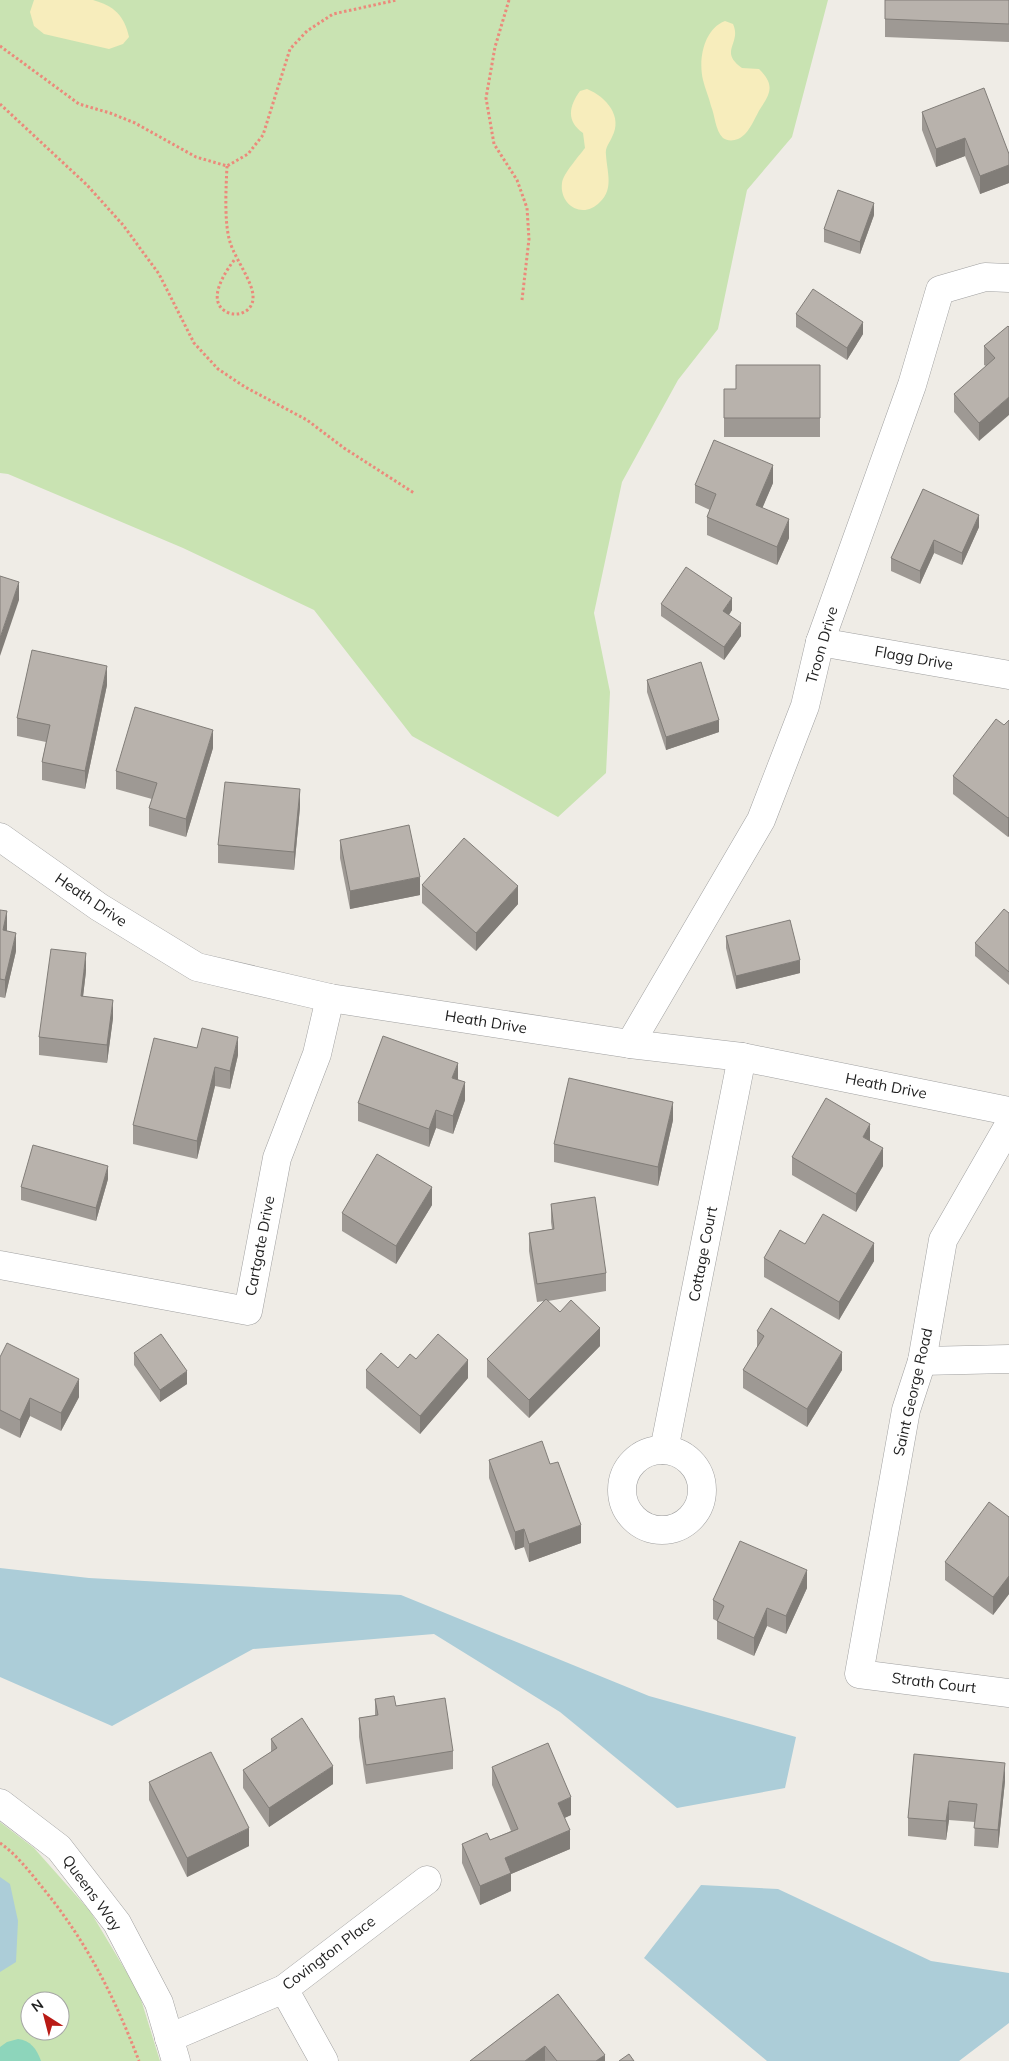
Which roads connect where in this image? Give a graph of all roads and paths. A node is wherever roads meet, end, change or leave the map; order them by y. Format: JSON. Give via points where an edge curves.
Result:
{"nodes":[{"id":1,"x":397,"y":0,"type":"edge"},
{"id":2,"x":509,"y":0,"type":"edge"},
{"id":3,"x":0,"y":46,"type":"edge"},
{"id":4,"x":0,"y":104,"type":"edge"},
{"id":5,"x":227,"y":166,"type":"junction"},
{"id":6,"x":236,"y":259,"type":"junction"},
{"id":7,"x":1009,"y":278,"type":"edge"},
{"id":8,"x":522,"y":300,"type":"dead end"},
{"id":9,"x":414,"y":493,"type":"dead end"},
{"id":10,"x":820,"y":642,"type":"junction"},
{"id":11,"x":1009,"y":675,"type":"edge"},
{"id":12,"x":0,"y":837,"type":"edge"},
{"id":13,"x":330,"y":998,"type":"junction"},
{"id":14,"x":630,"y":1044,"type":"junction"},
{"id":15,"x":742,"y":1057,"type":"junction"},
{"id":16,"x":1009,"y":1111,"type":"edge"},
{"id":17,"x":1009,"y":1125,"type":"edge"},
{"id":18,"x":0,"y":1265,"type":"edge"},
{"id":19,"x":1009,"y":1359,"type":"edge"},
{"id":20,"x":922,"y":1361,"type":"junction"},
{"id":21,"x":664,"y":1450,"type":"dead end"},
{"id":22,"x":859,"y":1674,"type":"joint"},
{"id":23,"x":1009,"y":1693,"type":"edge"},
{"id":24,"x":0,"y":1802,"type":"edge"},
{"id":25,"x":0,"y":1843,"type":"edge"},
{"id":26,"x":427,"y":1880,"type":"dead end"},
{"id":27,"x":284,"y":1989,"type":"junction"},
{"id":28,"x":172,"y":2050,"type":"edge"},
{"id":29,"x":139,"y":2061,"type":"edge"},
{"id":30,"x":324,"y":2061,"type":"edge"}],
"edges":[{"from":1,"to":5,"type":"path","via":[[333,14],[307,31],[290,49],[263,135],[248,154]]},
{"from":2,"to":8,"type":"path","via":[[495,47],[486,98],[494,144],[517,180],[527,208],[529,239]]},
{"from":3,"to":5,"type":"path","via":[[79,104],[126,120],[196,157]]},
{"from":4,"to":9,"type":"path","via":[[87,185],[123,225],[159,274],[194,343],[218,369],[307,420]]},
{"from":5,"to":6,"type":"path","via":[[229,240]]},
{"from":6,"to":6,"type":"path","via":[[250,282],[254,296],[252,306],[243,314],[233,315],[223,311],[217,292],[224,273]]},
{"from":7,"to":10,"type":"street","name":"Troon Drive","via":[[985,277],[940,290],[912,385]]},
{"from":10,"to":11,"type":"street","name":"Flagg Drive"},
{"from":10,"to":14,"type":"street","name":"Troon Drive","via":[[805,706],[761,820]]},
{"from":12,"to":13,"type":"street","name":"Heath Drive","via":[[99,907],[197,966]]},
{"from":13,"to":14,"type":"street","name":"Heath Drive"},
{"from":13,"to":18,"type":"street","name":"Cartgate Drive","via":[[317,1054],[277,1158],[248,1311]]},
{"from":14,"to":15,"type":"street","name":"Heath Drive"},
{"from":15,"to":16,"type":"street","name":"Heath Drive"},
{"from":15,"to":21,"type":"street","name":"Cottage Court"},
{"from":17,"to":20,"type":"street","name":"Saint George Road","via":[[942,1240]]},
{"from":19,"to":20,"type":"street"},
{"from":20,"to":22,"type":"street","name":"Saint George Road","via":[[906,1410]]},
{"from":22,"to":23,"type":"street","name":"Strath Court"},
{"from":24,"to":28,"type":"street","name":"Queens Way","via":[[59,1848],[116,1923],[159,2003]]},
{"from":25,"to":29,"type":"path","via":[[15,1854],[66,1916],[100,1970]]},
{"from":26,"to":27,"type":"street","name":"Covington Place"},
{"from":27,"to":28,"type":"street","name":"Covington Place"},
{"from":27,"to":30,"type":"street"}]}
